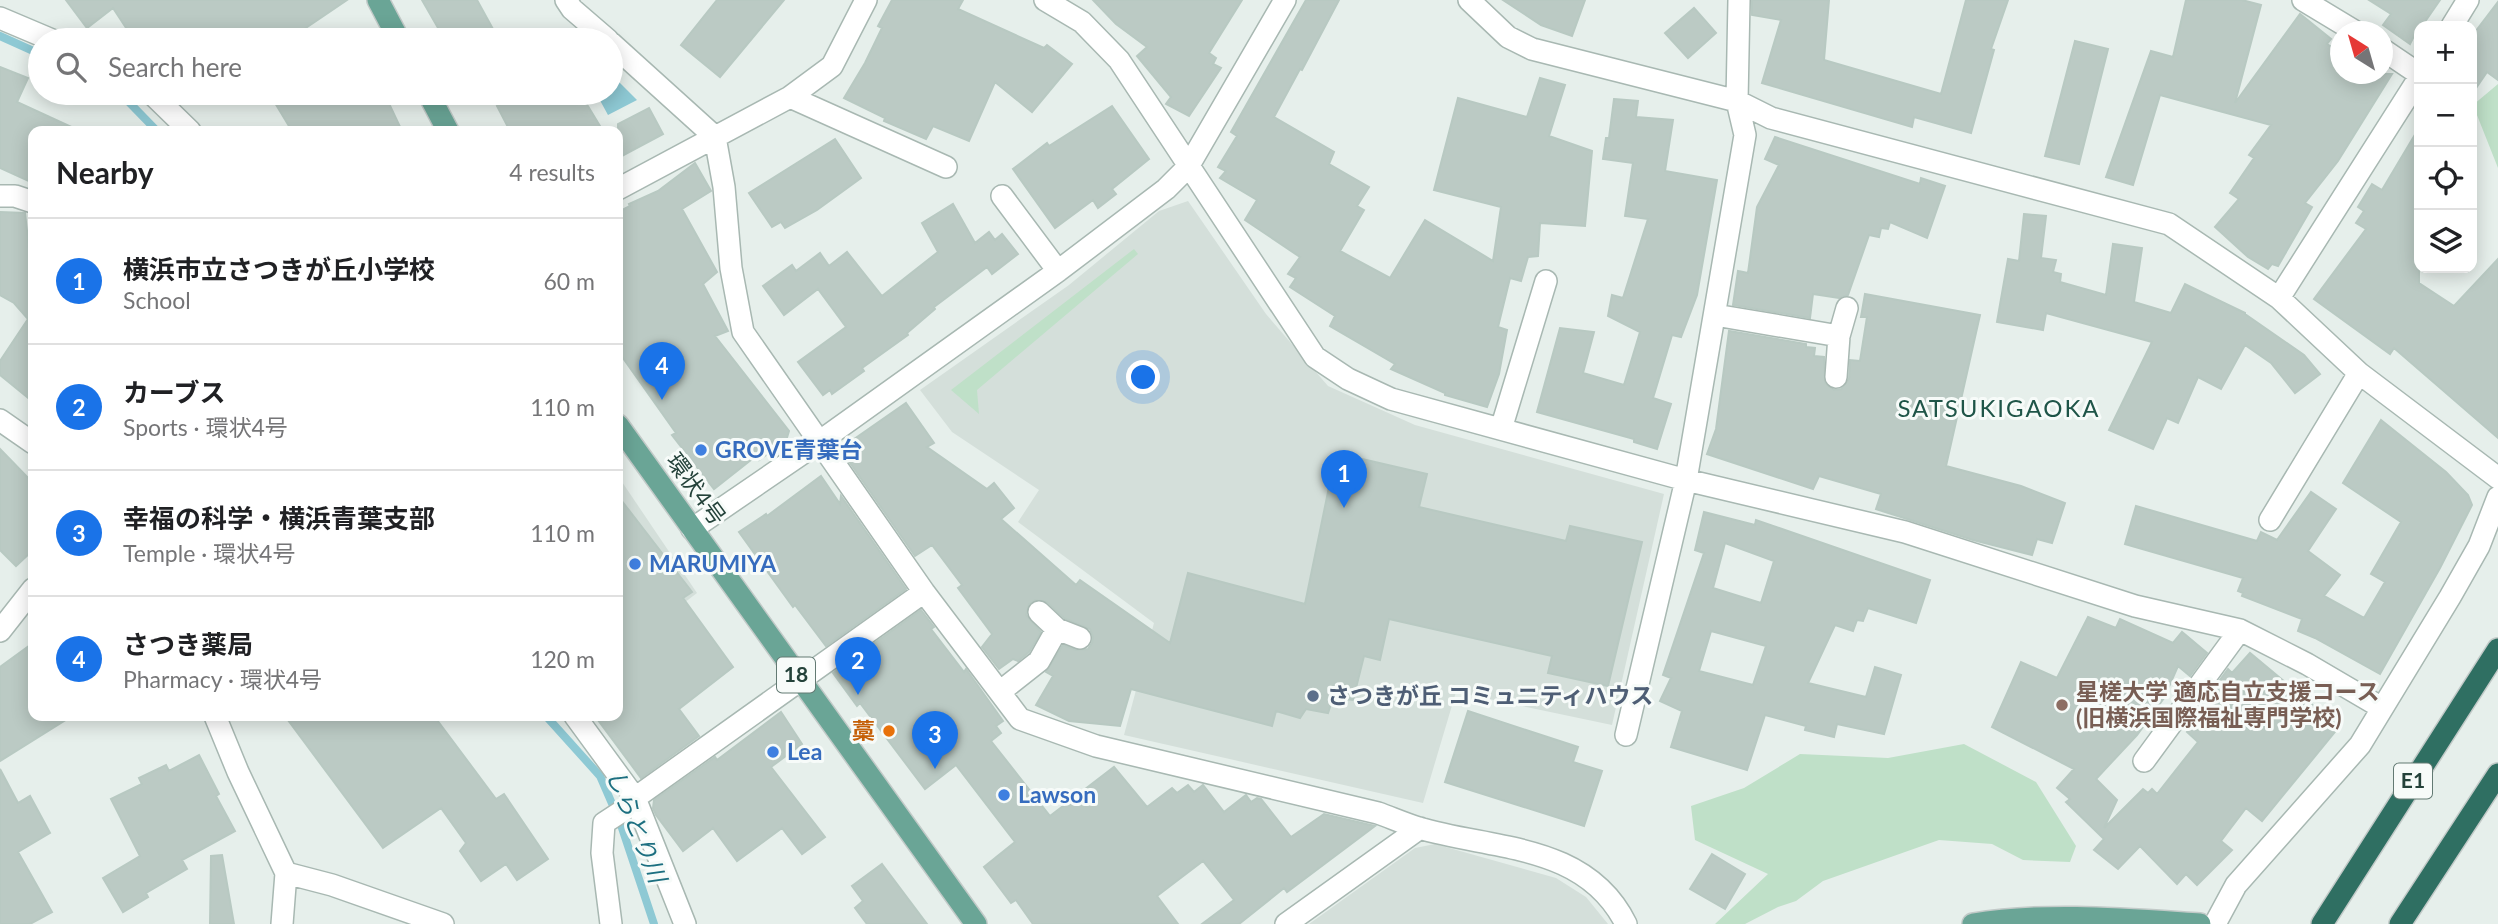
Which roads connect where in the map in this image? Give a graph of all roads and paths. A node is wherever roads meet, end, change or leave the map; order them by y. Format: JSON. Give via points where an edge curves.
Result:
{"nodes":[{"id":1,"x":378,"y":0,"type":"edge"},
{"id":2,"x":566,"y":0,"type":"edge"},
{"id":3,"x":866,"y":0,"type":"edge"},
{"id":4,"x":1045,"y":0,"type":"edge"},
{"id":5,"x":1285,"y":0,"type":"edge"},
{"id":6,"x":1469,"y":0,"type":"edge"},
{"id":7,"x":1740,"y":0,"type":"edge"},
{"id":8,"x":2303,"y":0,"type":"edge"},
{"id":9,"x":2468,"y":0,"type":"edge"},
{"id":10,"x":1494,"y":9,"type":"edge"},
{"id":11,"x":0,"y":19,"type":"edge"},
{"id":12,"x":2338,"y":21,"type":"edge"},
{"id":13,"x":2455,"y":21,"type":"edge"},
{"id":14,"x":393,"y":28,"type":"edge"},
{"id":15,"x":593,"y":28,"type":"edge"},
{"id":16,"x":28,"y":30,"type":"edge"},
{"id":17,"x":623,"y":55,"type":"edge"},
{"id":18,"x":2393,"y":57,"type":"edge"},
{"id":19,"x":2414,"y":72,"type":"edge"},
{"id":20,"x":2414,"y":84,"type":"edge"},
{"id":21,"x":790,"y":96,"type":"junction"},
{"id":22,"x":1737,"y":101,"type":"junction"},
{"id":23,"x":163,"y":105,"type":"edge"},
{"id":24,"x":434,"y":105,"type":"edge"},
{"id":25,"x":185,"y":126,"type":"edge"},
{"id":26,"x":445,"y":126,"type":"edge"},
{"id":27,"x":715,"y":137,"type":"junction"},
{"id":28,"x":946,"y":167,"type":"dead end"},
{"id":29,"x":1188,"y":167,"type":"junction"},
{"id":30,"x":623,"y":187,"type":"edge"},
{"id":31,"x":0,"y":196,"type":"edge"},
{"id":32,"x":1002,"y":196,"type":"dead end"},
{"id":33,"x":28,"y":200,"type":"edge"},
{"id":34,"x":1058,"y":271,"type":"junction"},
{"id":35,"x":1537,"y":291,"type":"dead end"},
{"id":36,"x":2279,"y":298,"type":"junction"},
{"id":37,"x":1846,"y":308,"type":"dead end"},
{"id":38,"x":1715,"y":315,"type":"junction"},
{"id":39,"x":1839,"y":336,"type":"junction"},
{"id":40,"x":2359,"y":373,"type":"junction"},
{"id":41,"x":1836,"y":377,"type":"dead end"},
{"id":42,"x":0,"y":420,"type":"edge"},
{"id":43,"x":1501,"y":429,"type":"junction"},
{"id":44,"x":623,"y":432,"type":"edge"},
{"id":45,"x":28,"y":440,"type":"edge"},
{"id":46,"x":819,"y":442,"type":"junction"},
{"id":47,"x":2498,"y":478,"type":"edge"},
{"id":48,"x":1686,"y":480,"type":"junction"},
{"id":49,"x":2498,"y":497,"type":"edge"},
{"id":50,"x":2270,"y":520,"type":"dead end"},
{"id":51,"x":692,"y":529,"type":"junction"},
{"id":52,"x":924,"y":592,"type":"junction"},
{"id":53,"x":28,"y":595,"type":"edge"},
{"id":54,"x":1039,"y":612,"type":"dead end"},
{"id":55,"x":1057,"y":629,"type":"junction"},
{"id":56,"x":2240,"y":630,"type":"junction"},
{"id":57,"x":0,"y":631,"type":"edge"},
{"id":58,"x":1080,"y":638,"type":"dead end"},
{"id":59,"x":2498,"y":649,"type":"edge"},
{"id":60,"x":801,"y":681,"type":"junction"},
{"id":61,"x":1001,"y":691,"type":"junction"},
{"id":62,"x":2382,"y":708,"type":"junction"},
{"id":63,"x":217,"y":721,"type":"edge"},
{"id":64,"x":578,"y":721,"type":"edge"},
{"id":65,"x":1626,"y":735,"type":"dead end"},
{"id":66,"x":2144,"y":761,"type":"dead end"},
{"id":67,"x":2498,"y":774,"type":"edge"},
{"id":68,"x":633,"y":802,"type":"junction"},
{"id":69,"x":1420,"y":828,"type":"junction"},
{"id":70,"x":286,"y":873,"type":"junction"},
{"id":71,"x":2325,"y":919,"type":"edge"},
{"id":72,"x":282,"y":924,"type":"edge"},
{"id":73,"x":443,"y":924,"type":"edge"},
{"id":74,"x":611,"y":924,"type":"edge"},
{"id":75,"x":685,"y":924,"type":"edge"},
{"id":76,"x":976,"y":924,"type":"edge"},
{"id":77,"x":1286,"y":924,"type":"edge"},
{"id":78,"x":1626,"y":924,"type":"edge"},
{"id":79,"x":1973,"y":924,"type":"edge"},
{"id":80,"x":2200,"y":924,"type":"edge"},
{"id":81,"x":2215,"y":924,"type":"edge"},
{"id":82,"x":2400,"y":924,"type":"edge"}],
"edges":[{"from":1,"to":14,"type":"main road"},
{"from":2,"to":15,"type":"street"},
{"from":3,"to":21,"type":"street","via":[[832,66]]},
{"from":4,"to":29,"type":"street","via":[[1082,22],[1119,60]]},
{"from":5,"to":29,"type":"street"},
{"from":6,"to":10,"type":"street"},
{"from":7,"to":22,"type":"street"},
{"from":8,"to":12,"type":"street"},
{"from":9,"to":13,"type":"street"},
{"from":10,"to":22,"type":"street","via":[[1508,37],[1532,49]]},
{"from":11,"to":16,"type":"street"},
{"from":17,"to":27,"type":"street"},
{"from":18,"to":19,"type":"street"},
{"from":20,"to":36,"type":"street"},
{"from":21,"to":27,"type":"street"},
{"from":21,"to":28,"type":"street"},
{"from":22,"to":36,"type":"street","via":[[1771,118],[2169,224]]},
{"from":22,"to":38,"type":"street","via":[[1745,135]]},
{"from":23,"to":25,"type":"street"},
{"from":24,"to":26,"type":"main road"},
{"from":27,"to":30,"type":"street"},
{"from":27,"to":46,"type":"street","via":[[743,332]]},
{"from":29,"to":34,"type":"street"},
{"from":29,"to":43,"type":"street","via":[[1315,357],[1391,399]]},
{"from":31,"to":33,"type":"street"},
{"from":32,"to":34,"type":"street"},
{"from":34,"to":46,"type":"street"},
{"from":35,"to":43,"type":"street"},
{"from":36,"to":40,"type":"street"},
{"from":37,"to":39,"type":"street"},
{"from":38,"to":39,"type":"street"},
{"from":38,"to":48,"type":"street"},
{"from":39,"to":41,"type":"street"},
{"from":40,"to":47,"type":"street"},
{"from":40,"to":50,"type":"street"},
{"from":42,"to":45,"type":"street"},
{"from":43,"to":48,"type":"street"},
{"from":44,"to":51,"type":"main road","name":"環状4号","number":"18"},
{"from":46,"to":51,"type":"street"},
{"from":46,"to":52,"type":"street"},
{"from":48,"to":56,"type":"street","via":[[1905,532],[2135,606]]},
{"from":48,"to":65,"type":"street"},
{"from":49,"to":62,"type":"street","via":[[2479,546],[2451,597]]},
{"from":51,"to":60,"type":"main road","name":"環状4号","number":"18"},
{"from":52,"to":60,"type":"street"},
{"from":52,"to":61,"type":"street"},
{"from":53,"to":57,"type":"street"},
{"from":54,"to":55,"type":"street"},
{"from":55,"to":58,"type":"street"},
{"from":55,"to":61,"type":"street","via":[[1039,661]]},
{"from":56,"to":62,"type":"street"},
{"from":56,"to":66,"type":"street"},
{"from":59,"to":71,"type":"highway","number":"E1"},
{"from":60,"to":68,"type":"street"},
{"from":60,"to":76,"type":"main road","name":"環状4号","number":"18"},
{"from":61,"to":69,"type":"street","via":[[1020,719],[1096,746],[1378,813]]},
{"from":62,"to":81,"type":"street","via":[[2360,745],[2236,885]]},
{"from":63,"to":70,"type":"street"},
{"from":64,"to":68,"type":"street"},
{"from":67,"to":82,"type":"highway"},
{"from":68,"to":74,"type":"street","via":[[604,823],[602,853]]},
{"from":68,"to":75,"type":"street"},
{"from":69,"to":77,"type":"street"},
{"from":69,"to":78,"type":"street","via":[[1543,855],[1580,872]]},
{"from":70,"to":72,"type":"street"},
{"from":70,"to":73,"type":"street"},
{"from":79,"to":80,"type":"main road","via":[[2005,919]]}]}
